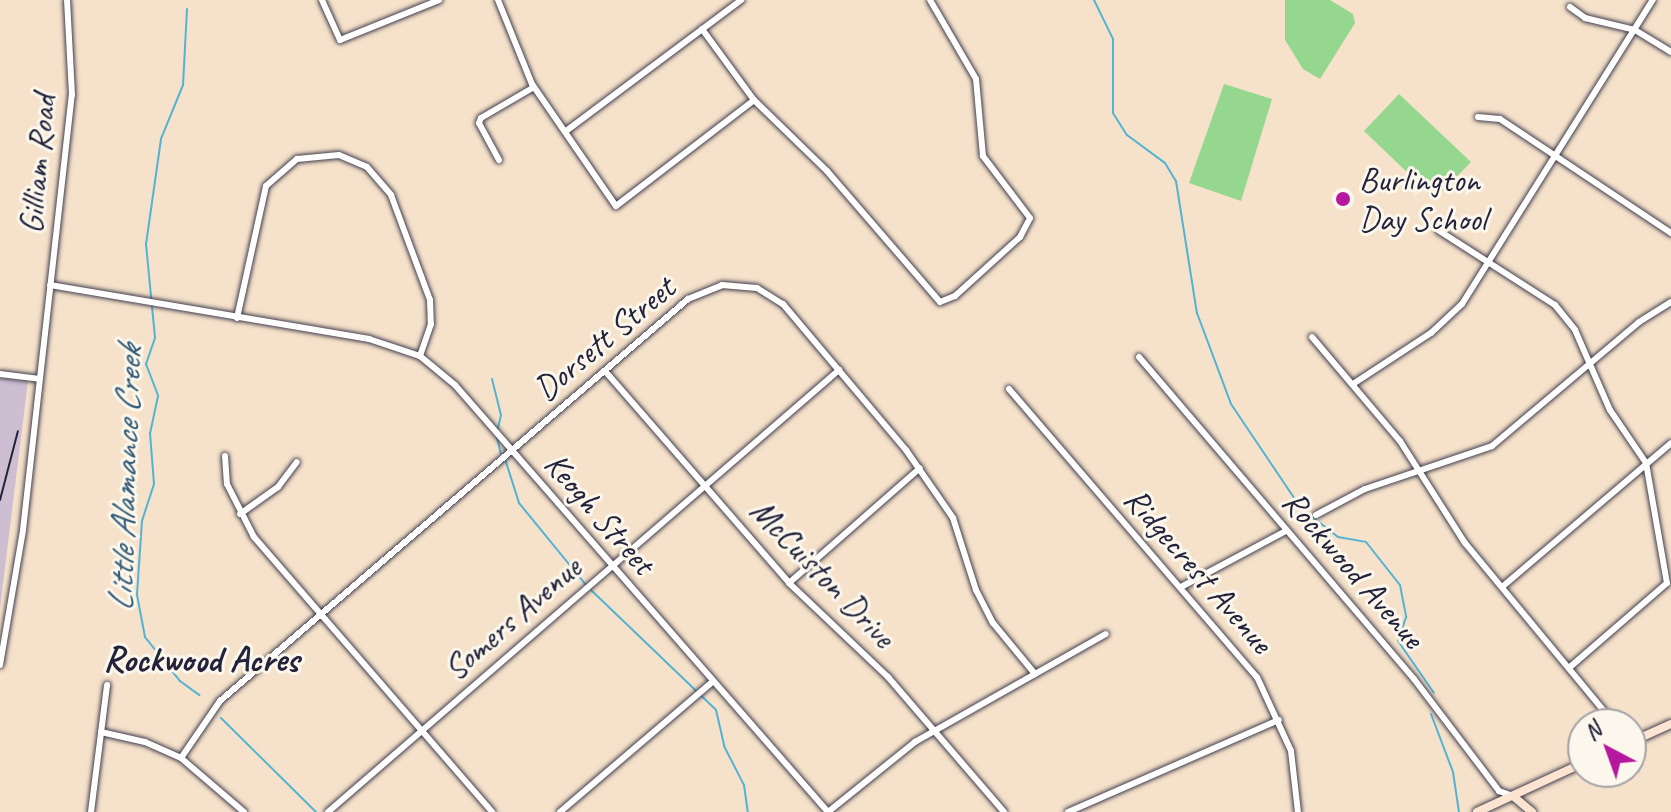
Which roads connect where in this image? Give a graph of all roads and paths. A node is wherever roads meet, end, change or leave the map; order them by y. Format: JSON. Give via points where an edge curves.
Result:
{"nodes":[{"id":1,"x":67,"y":0,"type":"edge"},
{"id":2,"x":322,"y":0,"type":"edge"},
{"id":3,"x":439,"y":0,"type":"edge"},
{"id":4,"x":498,"y":0,"type":"edge"},
{"id":5,"x":741,"y":0,"type":"edge"},
{"id":6,"x":930,"y":0,"type":"edge"},
{"id":7,"x":1653,"y":0,"type":"edge"},
{"id":8,"x":1570,"y":7,"type":"dead end"},
{"id":9,"x":702,"y":29,"type":"junction"},
{"id":10,"x":1635,"y":30,"type":"junction"},
{"id":11,"x":1671,"y":52,"type":"edge"},
{"id":12,"x":534,"y":87,"type":"junction"},
{"id":13,"x":754,"y":100,"type":"junction"},
{"id":14,"x":1478,"y":117,"type":"dead end"},
{"id":15,"x":566,"y":131,"type":"junction"},
{"id":16,"x":1556,"y":155,"type":"junction"},
{"id":17,"x":499,"y":160,"type":"dead end"},
{"id":18,"x":1438,"y":230,"type":"dead end"},
{"id":19,"x":1671,"y":233,"type":"edge"},
{"id":20,"x":1489,"y":262,"type":"junction"},
{"id":21,"x":50,"y":285,"type":"junction"},
{"id":22,"x":1671,"y":302,"type":"edge"},
{"id":23,"x":237,"y":318,"type":"junction"},
{"id":24,"x":1312,"y":337,"type":"dead end"},
{"id":25,"x":420,"y":356,"type":"junction"},
{"id":26,"x":1139,"y":357,"type":"dead end"},
{"id":27,"x":1589,"y":365,"type":"junction"},
{"id":28,"x":839,"y":370,"type":"junction"},
{"id":29,"x":605,"y":371,"type":"junction"},
{"id":30,"x":0,"y":374,"type":"edge"},
{"id":31,"x":38,"y":379,"type":"junction"},
{"id":32,"x":1353,"y":384,"type":"junction"},
{"id":33,"x":1009,"y":389,"type":"dead end"},
{"id":34,"x":1671,"y":443,"type":"edge"},
{"id":35,"x":512,"y":451,"type":"junction"},
{"id":36,"x":225,"y":456,"type":"dead end"},
{"id":37,"x":297,"y":462,"type":"dead end"},
{"id":38,"x":1646,"y":463,"type":"junction"},
{"id":39,"x":920,"y":468,"type":"junction"},
{"id":40,"x":1418,"y":471,"type":"junction"},
{"id":41,"x":705,"y":486,"type":"junction"},
{"id":42,"x":240,"y":514,"type":"junction"},
{"id":43,"x":1316,"y":515,"type":"dead end"},
{"id":44,"x":1286,"y":531,"type":"junction"},
{"id":45,"x":612,"y":566,"type":"junction"},
{"id":46,"x":789,"y":583,"type":"junction"},
{"id":47,"x":1181,"y":587,"type":"junction"},
{"id":48,"x":1502,"y":587,"type":"junction"},
{"id":49,"x":321,"y":616,"type":"junction"},
{"id":50,"x":1106,"y":634,"type":"dead end"},
{"id":51,"x":0,"y":665,"type":"edge"},
{"id":52,"x":1569,"y":668,"type":"junction"},
{"id":53,"x":1035,"y":674,"type":"junction"},
{"id":54,"x":712,"y":682,"type":"junction"},
{"id":55,"x":107,"y":685,"type":"dead end"},
{"id":56,"x":1602,"y":708,"type":"edge"},
{"id":57,"x":1279,"y":720,"type":"junction"},
{"id":58,"x":1671,"y":724,"type":"edge"},
{"id":59,"x":421,"y":730,"type":"junction"},
{"id":60,"x":934,"y":731,"type":"junction"},
{"id":61,"x":101,"y":732,"type":"junction"},
{"id":62,"x":1647,"y":735,"type":"edge"},
{"id":63,"x":181,"y":758,"type":"junction"},
{"id":64,"x":1567,"y":771,"type":"edge"},
{"id":65,"x":1513,"y":796,"type":"junction"},
{"id":66,"x":91,"y":812,"type":"edge"},
{"id":67,"x":244,"y":812,"type":"edge"},
{"id":68,"x":328,"y":812,"type":"edge"},
{"id":69,"x":492,"y":812,"type":"edge"},
{"id":70,"x":560,"y":812,"type":"edge"},
{"id":71,"x":828,"y":812,"type":"edge"},
{"id":72,"x":1004,"y":812,"type":"edge"},
{"id":73,"x":1068,"y":812,"type":"edge"},
{"id":74,"x":1298,"y":812,"type":"edge"},
{"id":75,"x":1477,"y":812,"type":"edge"},
{"id":76,"x":1532,"y":812,"type":"edge"}],
"edges":[{"from":1,"to":21,"type":"street","name":"Gilliam Road","via":[[72,95]]},
{"from":2,"to":3,"type":"street","via":[[340,40]]},
{"from":4,"to":12,"type":"street"},
{"from":5,"to":9,"type":"street"},
{"from":6,"to":13,"type":"street","via":[[976,79],[983,156],[1030,223],[955,296],[940,302],[827,171]]},
{"from":7,"to":10,"type":"street"},
{"from":8,"to":10,"type":"street","via":[[1585,18]]},
{"from":9,"to":13,"type":"street"},
{"from":9,"to":15,"type":"street"},
{"from":10,"to":11,"type":"street"},
{"from":10,"to":16,"type":"street"},
{"from":12,"to":15,"type":"street"},
{"from":12,"to":17,"type":"street","via":[[481,118]]},
{"from":13,"to":15,"type":"street","via":[[616,206]]},
{"from":14,"to":16,"type":"street","via":[[1500,119]]},
{"from":16,"to":19,"type":"street"},
{"from":16,"to":20,"type":"street"},
{"from":18,"to":20,"type":"street"},
{"from":20,"to":27,"type":"street","via":[[1555,305],[1575,330]]},
{"from":20,"to":32,"type":"street","via":[[1444,323]]},
{"from":21,"to":23,"type":"street","name":"Keogh Street"},
{"from":21,"to":31,"type":"street","name":"Gilliam Road"},
{"from":22,"to":27,"type":"street"},
{"from":23,"to":25,"type":"street","name":"Keogh Street","via":[[369,339]]},
{"from":23,"to":25,"type":"street","via":[[266,186],[297,159],[339,155],[367,167],[391,195],[430,300],[431,324]]},
{"from":24,"to":32,"type":"street"},
{"from":25,"to":35,"type":"street","name":"Keogh Street","via":[[455,385]]},
{"from":26,"to":44,"type":"street","name":"Rockwood Avenue"},
{"from":27,"to":38,"type":"street","via":[[1610,410]]},
{"from":27,"to":40,"type":"street","via":[[1492,446]]},
{"from":28,"to":29,"type":"street","name":"Dorsett Street","via":[[776,299],[735,284],[709,288],[688,299]]},
{"from":28,"to":39,"type":"street","name":"Dorsett Street"},
{"from":28,"to":41,"type":"street","name":"Somers Avenue"},
{"from":29,"to":35,"type":"street","name":"Dorsett Street"},
{"from":29,"to":41,"type":"street","name":"McCuiston Drive"},
{"from":30,"to":31,"type":"street"},
{"from":31,"to":51,"type":"street","name":"Gilliam Road","via":[[15,595]]},
{"from":32,"to":40,"type":"street"},
{"from":33,"to":47,"type":"street","name":"Ridgecrest Avenue"},
{"from":34,"to":38,"type":"street"},
{"from":35,"to":45,"type":"street","name":"Keogh Street"},
{"from":35,"to":49,"type":"street","name":"Dorsett Street"},
{"from":36,"to":42,"type":"street","via":[[227,484]]},
{"from":37,"to":42,"type":"street","via":[[278,487]]},
{"from":38,"to":48,"type":"street"},
{"from":38,"to":52,"type":"street","via":[[1667,583]]},
{"from":39,"to":46,"type":"street"},
{"from":39,"to":53,"type":"street","name":"Dorsett Street","via":[[953,518],[976,590],[993,623]]},
{"from":40,"to":43,"type":"street","via":[[1365,489]]},
{"from":40,"to":48,"type":"street","via":[[1448,520]]},
{"from":41,"to":45,"type":"street","name":"Somers Avenue"},
{"from":41,"to":46,"type":"street","name":"McCuiston Drive"},
{"from":42,"to":49,"type":"street"},
{"from":44,"to":47,"type":"street"},
{"from":44,"to":65,"type":"street","name":"Rockwood Avenue","via":[[1414,679],[1499,791]]},
{"from":45,"to":54,"type":"street","name":"Keogh Street"},
{"from":45,"to":59,"type":"street","name":"Somers Avenue"},
{"from":46,"to":60,"type":"street","name":"McCuiston Drive","via":[[870,658]]},
{"from":47,"to":57,"type":"street","name":"Ridgecrest Avenue","via":[[1257,677]]},
{"from":48,"to":52,"type":"street"},
{"from":49,"to":59,"type":"street"},
{"from":49,"to":63,"type":"street","name":"Dorsett Street","via":[[220,701]]},
{"from":50,"to":53,"type":"street"},
{"from":52,"to":56,"type":"street"},
{"from":53,"to":60,"type":"street"},
{"from":54,"to":70,"type":"street"},
{"from":54,"to":71,"type":"street","name":"Keogh Street"},
{"from":55,"to":61,"type":"street"},
{"from":57,"to":73,"type":"street"},
{"from":57,"to":74,"type":"street","name":"Ridgecrest Avenue","via":[[1295,766]]},
{"from":58,"to":62,"type":"street"},
{"from":59,"to":68,"type":"street","name":"Somers Avenue"},
{"from":59,"to":69,"type":"street"},
{"from":60,"to":71,"type":"street","via":[[894,756]]},
{"from":60,"to":72,"type":"street","name":"McCuiston Drive"},
{"from":61,"to":63,"type":"street","via":[[145,742]]},
{"from":61,"to":66,"type":"street"},
{"from":63,"to":67,"type":"street"},
{"from":64,"to":65,"type":"street"},
{"from":65,"to":75,"type":"street"},
{"from":65,"to":76,"type":"street","name":"Rockwood Avenue"}]}
